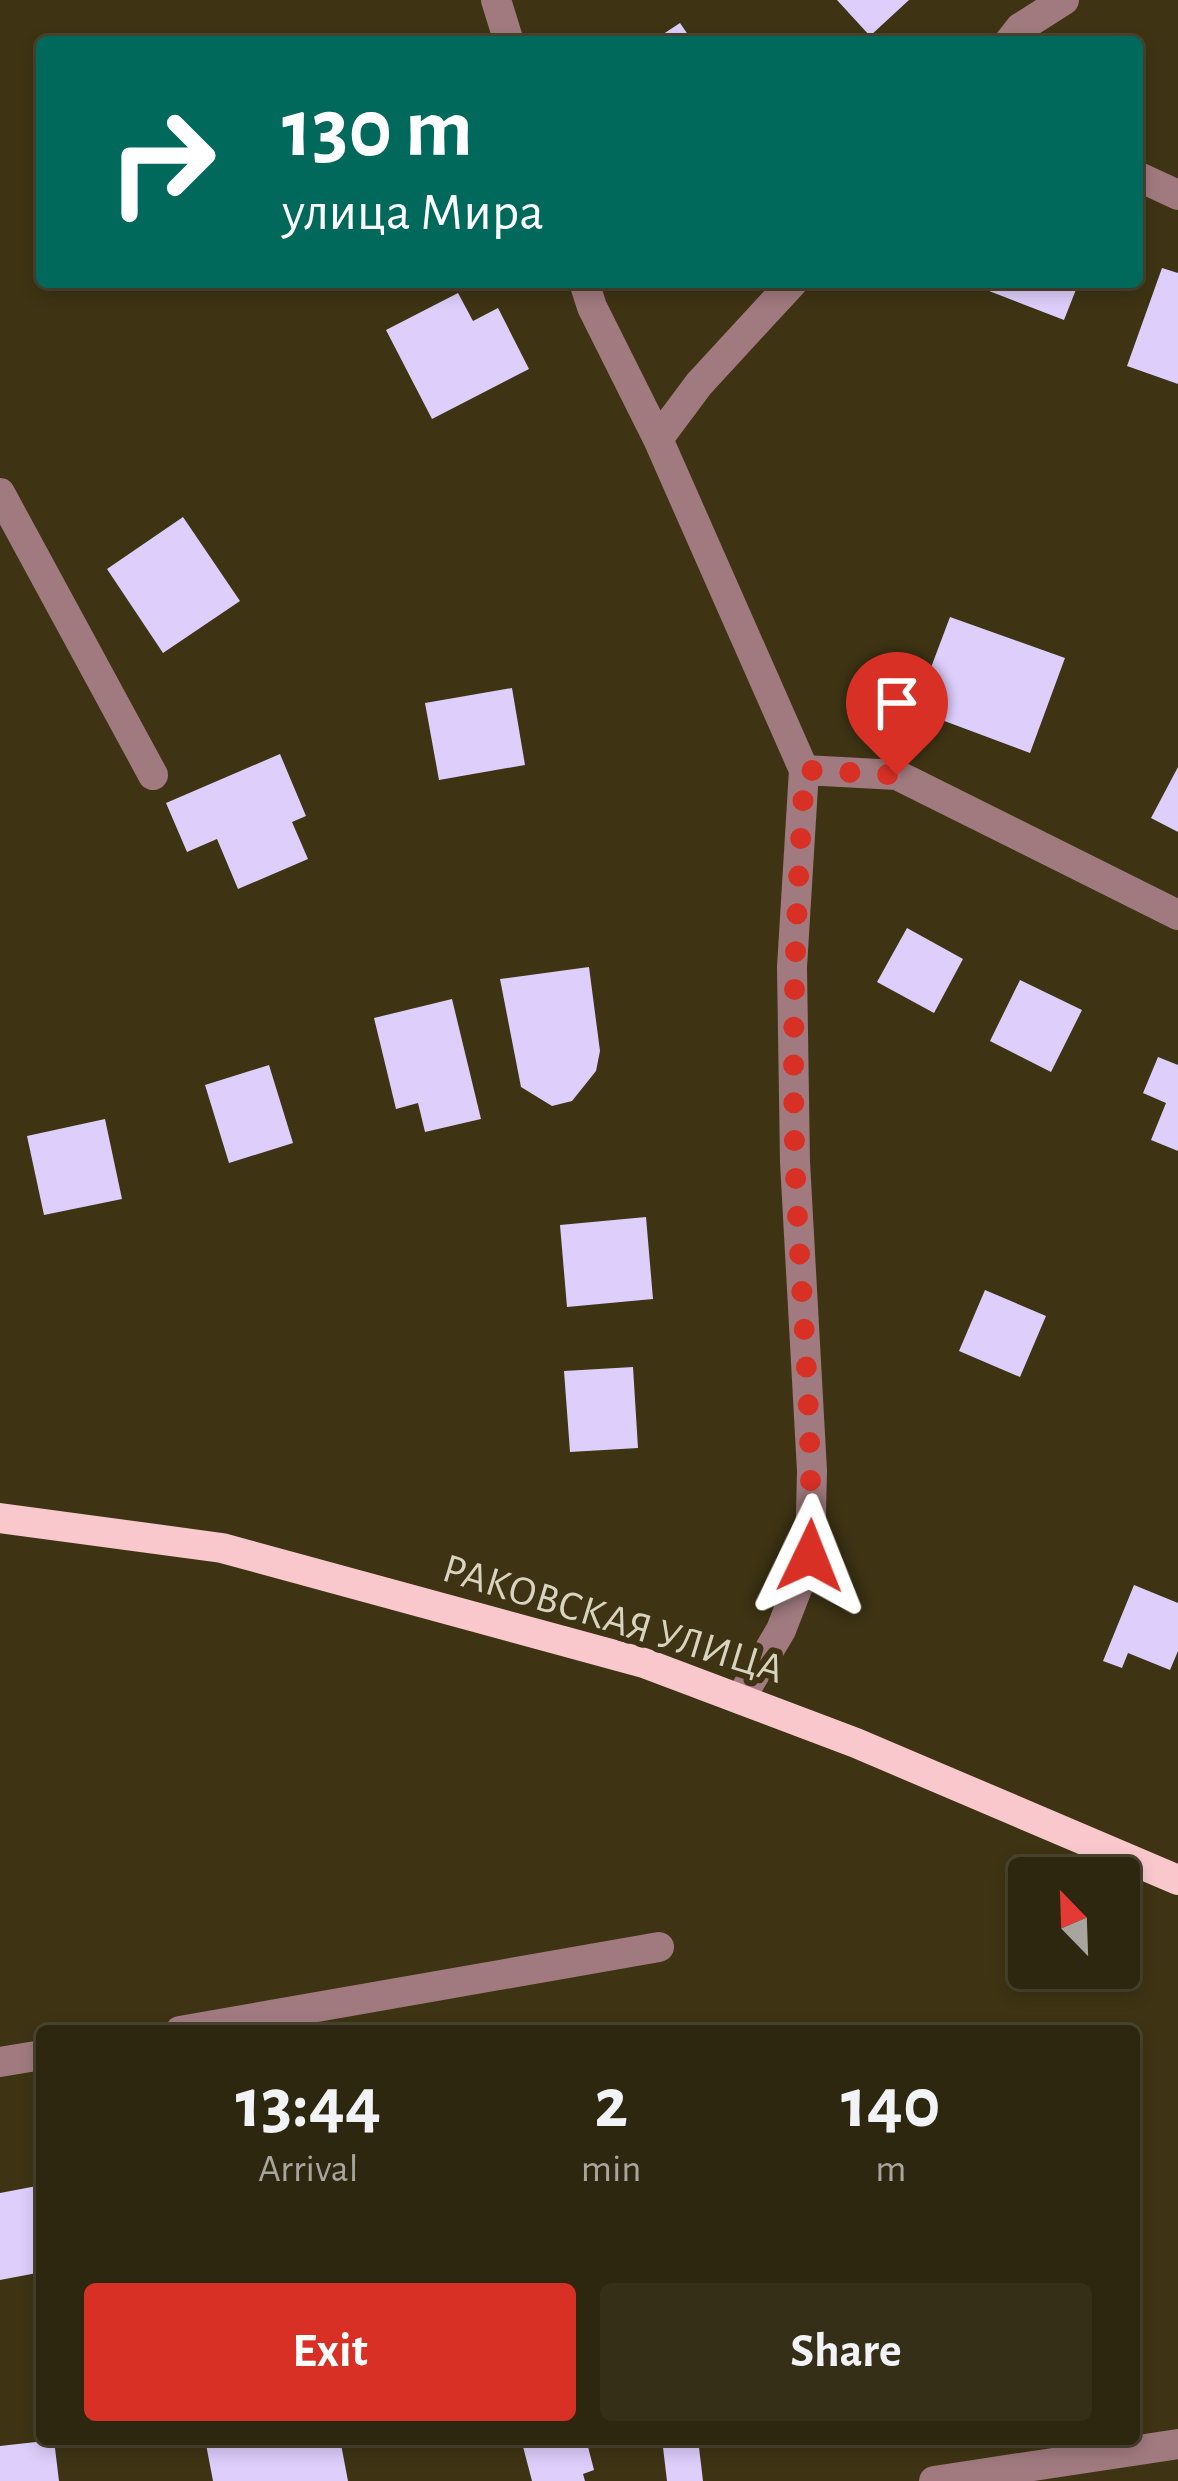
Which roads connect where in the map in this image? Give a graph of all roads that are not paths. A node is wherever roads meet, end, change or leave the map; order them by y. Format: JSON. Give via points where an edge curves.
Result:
{"nodes":[{"id":1,"x":496,"y":0,"type":"edge"},
{"id":2,"x":1064,"y":0,"type":"edge"},
{"id":3,"x":507,"y":36,"type":"edge"},
{"id":4,"x":1014,"y":36,"type":"edge"},
{"id":5,"x":1143,"y":179,"type":"edge"},
{"id":6,"x":1178,"y":195,"type":"edge"},
{"id":7,"x":586,"y":288,"type":"edge"},
{"id":8,"x":787,"y":288,"type":"edge"},
{"id":9,"x":658,"y":439,"type":"junction"},
{"id":10,"x":0,"y":493,"type":"edge"},
{"id":11,"x":805,"y":770,"type":"junction"},
{"id":12,"x":153,"y":775,"type":"dead end"},
{"id":13,"x":1178,"y":915,"type":"edge"},
{"id":14,"x":0,"y":1518,"type":"edge"},
{"id":15,"x":740,"y":1699,"type":"junction"},
{"id":16,"x":1178,"y":1880,"type":"edge"},
{"id":17,"x":659,"y":1947,"type":"dead end"},
{"id":18,"x":214,"y":2025,"type":"edge"},
{"id":19,"x":36,"y":2056,"type":"edge"},
{"id":20,"x":0,"y":2062,"type":"edge"},
{"id":21,"x":1178,"y":2444,"type":"edge"},
{"id":22,"x":934,"y":2481,"type":"edge"}],
"edges":[{"from":1,"to":3,"type":"street"},
{"from":2,"to":4,"type":"street"},
{"from":5,"to":6,"type":"street"},
{"from":7,"to":9,"type":"street"},
{"from":8,"to":9,"type":"street","via":[[698,383]]},
{"from":9,"to":11,"type":"street"},
{"from":10,"to":12,"type":"street"},
{"from":11,"to":13,"type":"street","via":[[897,775]]},
{"from":11,"to":15,"type":"street","via":[[792,968],[810,1556],[781,1630]]},
{"from":14,"to":15,"type":"main road","name":"РАКОВСКАЯ УЛИЦА","via":[[222,1548],[644,1663]]},
{"from":15,"to":16,"type":"main road","name":"РАКОВСКАЯ УЛИЦА"},
{"from":17,"to":18,"type":"street"},
{"from":19,"to":20,"type":"street"},
{"from":21,"to":22,"type":"street"}]}
